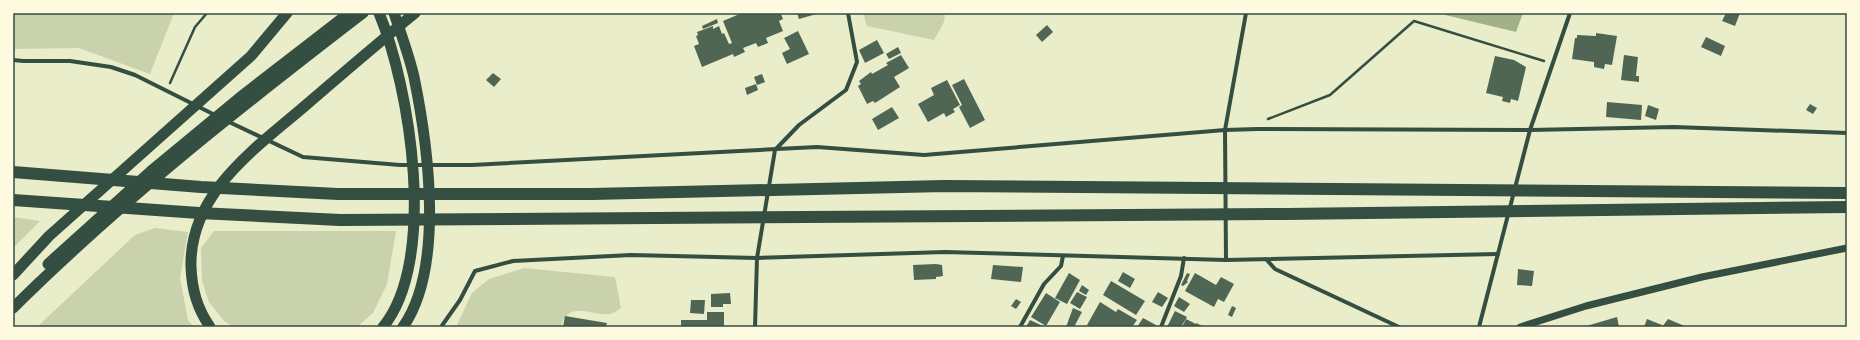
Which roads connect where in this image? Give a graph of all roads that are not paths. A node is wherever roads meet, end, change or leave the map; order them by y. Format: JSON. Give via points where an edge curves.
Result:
{"nodes":[{"id":1,"x":287,"y":13,"type":"edge"},
{"id":2,"x":349,"y":13,"type":"edge"},
{"id":3,"x":379,"y":13,"type":"edge"},
{"id":4,"x":394,"y":13,"type":"edge"},
{"id":5,"x":848,"y":13,"type":"edge"},
{"id":6,"x":1246,"y":13,"type":"edge"},
{"id":7,"x":1570,"y":13,"type":"edge"},
{"id":8,"x":363,"y":14,"type":"edge"},
{"id":9,"x":414,"y":14,"type":"edge"},
{"id":10,"x":13,"y":60,"type":"edge"},
{"id":11,"x":246,"y":98,"type":"junction"},
{"id":12,"x":1225,"y":130,"type":"junction"},
{"id":13,"x":1530,"y":130,"type":"junction"},
{"id":14,"x":1847,"y":133,"type":"edge"},
{"id":15,"x":776,"y":150,"type":"junction"},
{"id":16,"x":13,"y":172,"type":"edge"},
{"id":17,"x":1847,"y":193,"type":"edge"},
{"id":18,"x":13,"y":200,"type":"edge"},
{"id":19,"x":1847,"y":207,"type":"edge"},
{"id":20,"x":83,"y":237,"type":"junction"},
{"id":21,"x":1847,"y":248,"type":"edge"},
{"id":22,"x":1498,"y":254,"type":"junction"},
{"id":23,"x":1063,"y":256,"type":"junction"},
{"id":24,"x":757,"y":258,"type":"junction"},
{"id":25,"x":1184,"y":258,"type":"junction"},
{"id":26,"x":1266,"y":259,"type":"junction"},
{"id":27,"x":1226,"y":260,"type":"junction"},
{"id":28,"x":13,"y":275,"type":"edge"},
{"id":29,"x":13,"y":298,"type":"edge"},
{"id":30,"x":13,"y":308,"type":"edge"},
{"id":31,"x":210,"y":327,"type":"edge"},
{"id":32,"x":383,"y":327,"type":"edge"},
{"id":33,"x":403,"y":327,"type":"edge"},
{"id":34,"x":441,"y":327,"type":"edge"},
{"id":35,"x":755,"y":327,"type":"edge"},
{"id":36,"x":1020,"y":327,"type":"edge"},
{"id":37,"x":1161,"y":327,"type":"edge"},
{"id":38,"x":1399,"y":327,"type":"edge"},
{"id":39,"x":1479,"y":327,"type":"edge"},
{"id":40,"x":1520,"y":327,"type":"edge"}],
"edges":[{"from":1,"to":28,"type":"highway","via":[[251,56],[49,236]]},
{"from":2,"to":11,"type":"highway"},
{"from":3,"to":32,"type":"highway","via":[[402,86],[412,152],[414,214],[407,272],[400,297],[390,319]]},
{"from":4,"to":33,"type":"highway","via":[[414,76],[429,190],[427,245],[421,284],[415,304]]},
{"from":5,"to":15,"type":"street","via":[[857,62],[846,90],[799,125]]},
{"from":6,"to":12,"type":"street"},
{"from":7,"to":13,"type":"street"},
{"from":8,"to":11,"type":"highway"},
{"from":9,"to":31,"type":"highway","via":[[248,154],[215,191],[202,213],[194,238],[191,260],[192,285],[198,307]]},
{"from":10,"to":15,"type":"street","via":[[70,61],[111,67],[135,75],[303,157],[400,165],[472,165]]},
{"from":11,"to":20,"type":"highway","via":[[150,171]]},
{"from":12,"to":13,"type":"street"},
{"from":12,"to":15,"type":"street","via":[[924,155],[817,147]]},
{"from":12,"to":27,"type":"street"},
{"from":13,"to":14,"type":"street","via":[[1674,127]]},
{"from":13,"to":22,"type":"street"},
{"from":15,"to":24,"type":"street"},
{"from":16,"to":17,"type":"highway","via":[[200,187],[338,194],[592,194],[944,186]]},
{"from":18,"to":19,"type":"highway","via":[[199,214],[340,220],[1287,214]]},
{"from":20,"to":29,"type":"highway"},
{"from":20,"to":30,"type":"highway"},
{"from":21,"to":40,"type":"street","via":[[1702,277],[1586,306]]},
{"from":22,"to":26,"type":"street"},
{"from":22,"to":39,"type":"street"},
{"from":23,"to":24,"type":"street","via":[[945,252]]},
{"from":23,"to":25,"type":"street"},
{"from":23,"to":36,"type":"street","via":[[1061,266],[1044,284]]},
{"from":24,"to":34,"type":"street","via":[[631,255],[513,261],[475,271],[460,300]]},
{"from":24,"to":35,"type":"street"},
{"from":25,"to":27,"type":"street"},
{"from":25,"to":37,"type":"street","via":[[1181,276]]},
{"from":26,"to":27,"type":"street"},
{"from":26,"to":38,"type":"street","via":[[1275,269]]}]}
